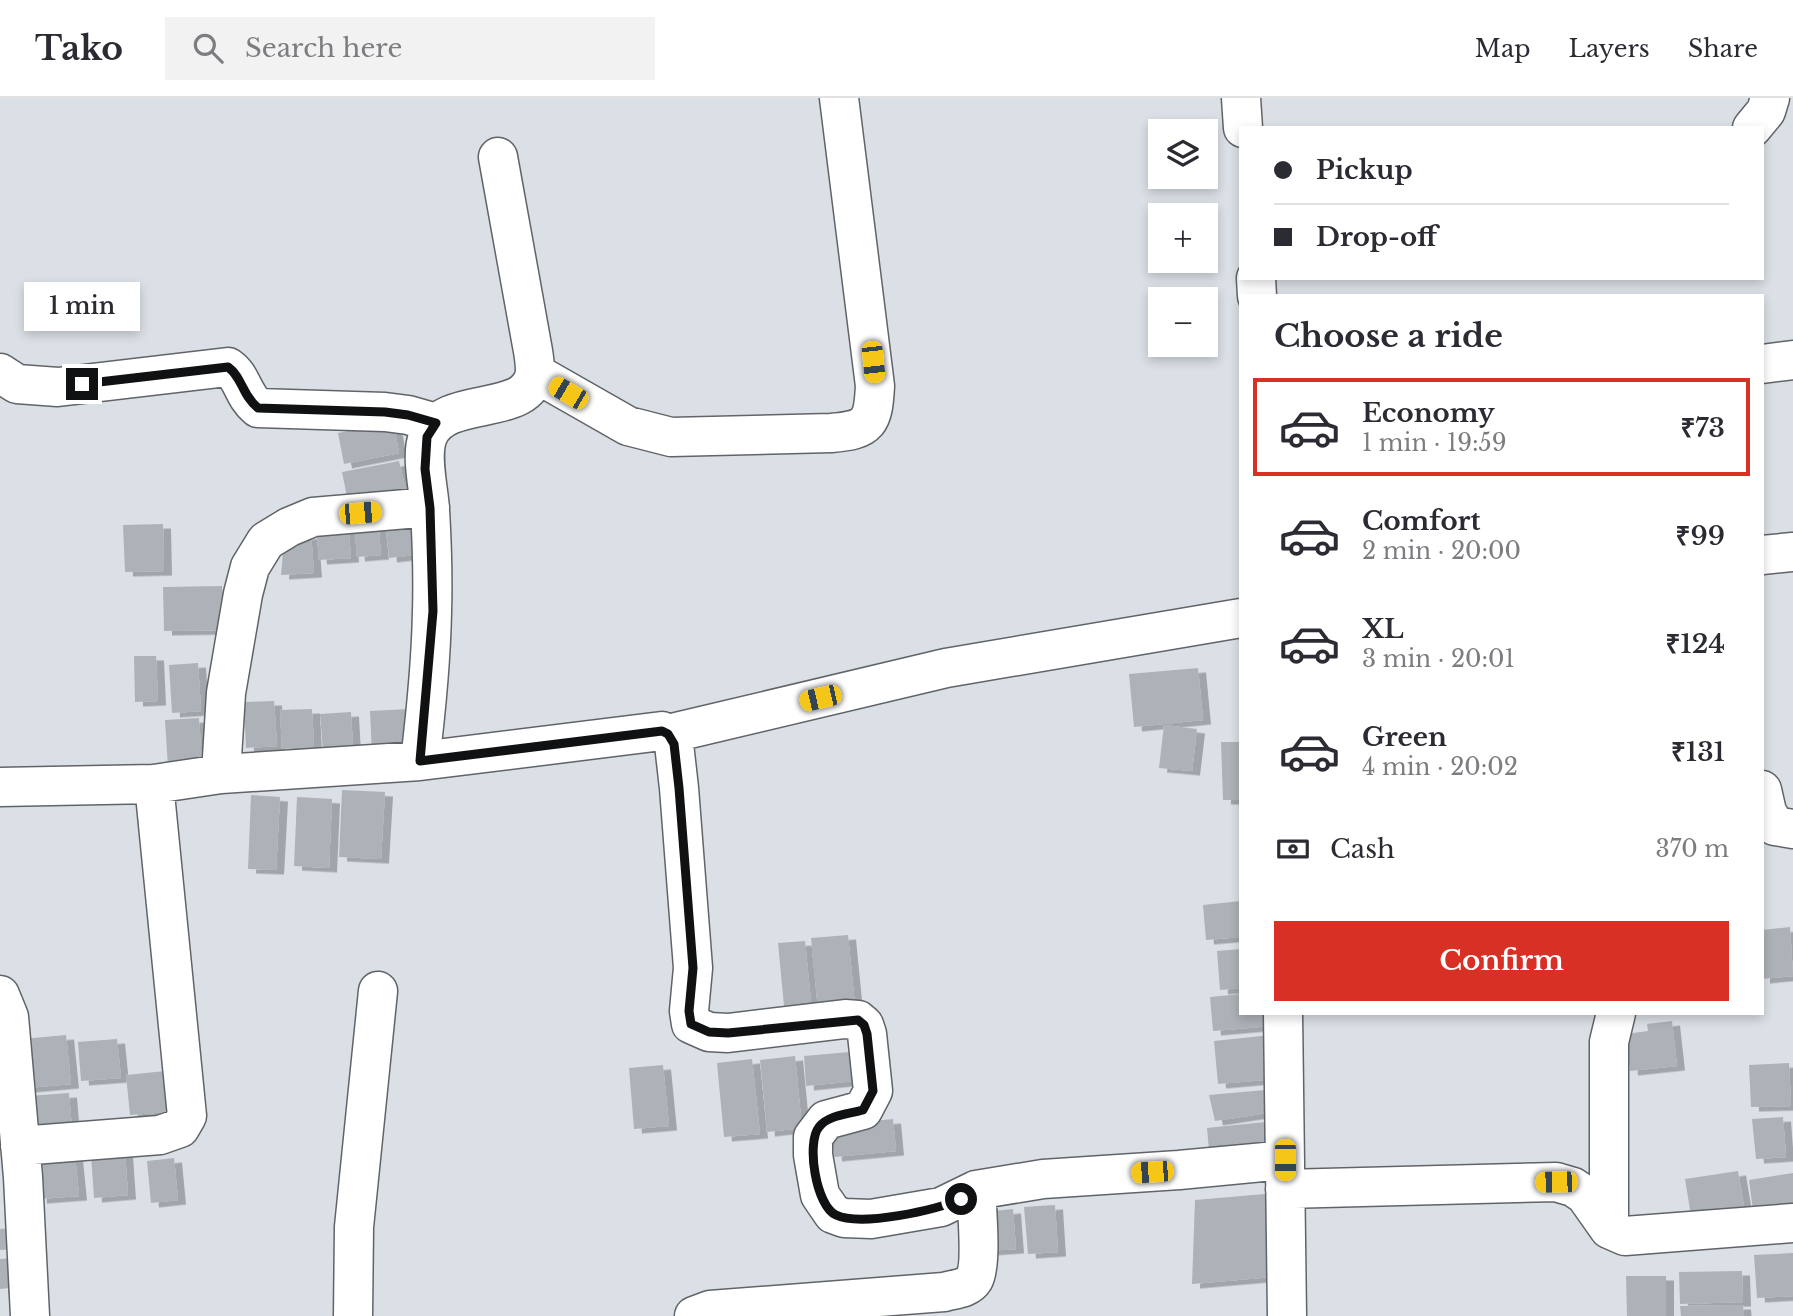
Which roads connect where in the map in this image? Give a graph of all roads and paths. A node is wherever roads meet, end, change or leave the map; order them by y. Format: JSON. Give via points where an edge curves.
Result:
{"nodes":[{"id":1,"x":839,"y":98,"type":"edge"},
{"id":2,"x":1241,"y":98,"type":"edge"},
{"id":3,"x":1770,"y":98,"type":"edge"},
{"id":4,"x":1244,"y":126,"type":"edge"},
{"id":5,"x":1754,"y":126,"type":"edge"},
{"id":6,"x":498,"y":157,"type":"dead end"},
{"id":7,"x":1793,"y":360,"type":"edge"},
{"id":8,"x":1764,"y":364,"type":"edge"},
{"id":9,"x":535,"y":373,"type":"junction"},
{"id":10,"x":1,"y":375,"type":"edge"},
{"id":11,"x":436,"y":423,"type":"junction"},
{"id":12,"x":430,"y":508,"type":"junction"},
{"id":13,"x":1793,"y":552,"type":"edge"},
{"id":14,"x":1764,"y":555,"type":"edge"},
{"id":15,"x":1239,"y":618,"type":"edge"},
{"id":16,"x":668,"y":734,"type":"junction"},
{"id":17,"x":420,"y":761,"type":"junction"},
{"id":18,"x":221,"y":774,"type":"junction"},
{"id":19,"x":154,"y":783,"type":"junction"},
{"id":20,"x":0,"y":787,"type":"edge"},
{"id":21,"x":1764,"y":798,"type":"edge"},
{"id":22,"x":1793,"y":829,"type":"edge"},
{"id":23,"x":378,"y":990,"type":"dead end"},
{"id":24,"x":0,"y":995,"type":"edge"},
{"id":25,"x":1283,"y":1015,"type":"edge"},
{"id":26,"x":1616,"y":1015,"type":"edge"},
{"id":27,"x":20,"y":1146,"type":"junction"},
{"id":28,"x":1285,"y":1174,"type":"junction"},
{"id":29,"x":976,"y":1190,"type":"junction"},
{"id":30,"x":1793,"y":1223,"type":"edge"},
{"id":31,"x":1609,"y":1229,"type":"junction"},
{"id":32,"x":30,"y":1316,"type":"edge"},
{"id":33,"x":353,"y":1316,"type":"edge"},
{"id":34,"x":694,"y":1316,"type":"edge"},
{"id":35,"x":1287,"y":1316,"type":"edge"}],
"edges":[{"from":1,"to":9,"type":"street","via":[[875,386],[873,413],[867,422],[854,431],[831,433],[671,437],[628,426]]},
{"from":2,"to":4,"type":"street"},
{"from":3,"to":5,"type":"street"},
{"from":6,"to":9,"type":"street"},
{"from":7,"to":8,"type":"street"},
{"from":9,"to":11,"type":"street","via":[[528,389],[516,398],[448,415]]},
{"from":10,"to":11,"type":"street","via":[[18,384],[58,387],[228,367],[237,373],[248,400],[258,408],[385,412]]},
{"from":11,"to":12,"type":"street","via":[[427,437]]},
{"from":12,"to":17,"type":"street","via":[[433,611]]},
{"from":12,"to":18,"type":"street","via":[[313,517],[266,541],[250,567],[243,594],[226,694]]},
{"from":13,"to":14,"type":"street"},
{"from":15,"to":16,"type":"street","via":[[946,668]]},
{"from":16,"to":17,"type":"street","via":[[662,731]]},
{"from":16,"to":29,"type":"street","via":[[674,744],[680,801],[693,968],[691,1024],[709,1032],[728,1033],[845,1019],[864,1025],[873,1091],[869,1101],[863,1110],[826,1120],[813,1137],[820,1195],[833,1214],[871,1219],[942,1207]]},
{"from":17,"to":18,"type":"street"},
{"from":18,"to":19,"type":"street"},
{"from":19,"to":20,"type":"street"},
{"from":19,"to":27,"type":"street","via":[[187,1116],[180,1128],[160,1135]]},
{"from":21,"to":22,"type":"street","via":[[1775,825]]},
{"from":23,"to":33,"type":"street","via":[[354,1227]]},
{"from":24,"to":27,"type":"street","via":[[9,1017]]},
{"from":25,"to":28,"type":"street"},
{"from":26,"to":31,"type":"street","via":[[1609,1042]]},
{"from":27,"to":32,"type":"street"},
{"from":28,"to":29,"type":"street","via":[[1179,1170],[1043,1179]]},
{"from":28,"to":31,"type":"street","via":[[1556,1182],[1585,1195]]},
{"from":28,"to":35,"type":"street"},
{"from":29,"to":34,"type":"street","via":[[978,1265],[974,1280],[965,1287],[710,1310]]},
{"from":30,"to":31,"type":"street","via":[[1625,1236]]}]}
